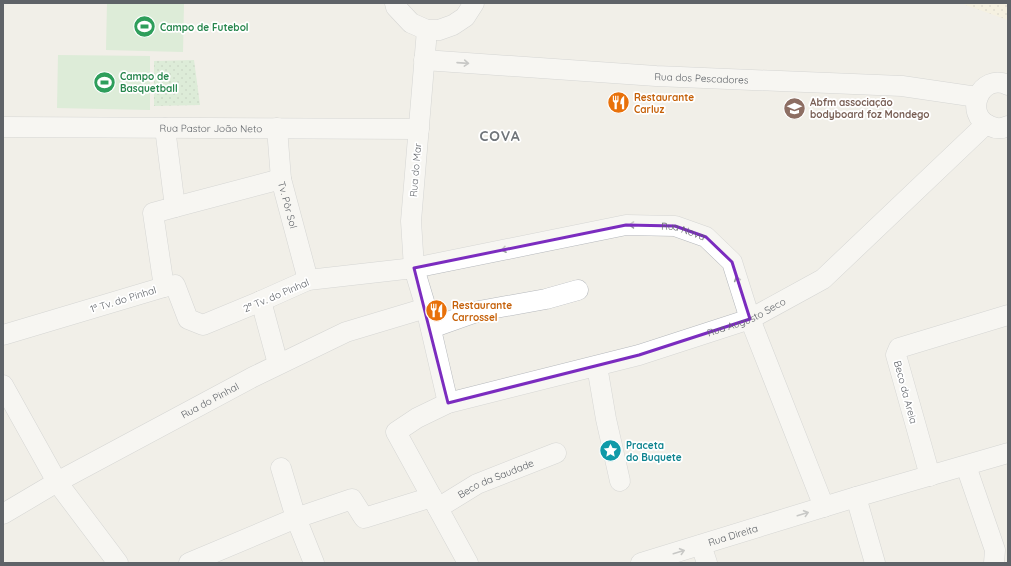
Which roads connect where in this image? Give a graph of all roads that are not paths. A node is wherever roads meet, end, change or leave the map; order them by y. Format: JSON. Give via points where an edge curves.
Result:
{"nodes":[{"id":1,"x":395,"y":3,"type":"edge"},
{"id":2,"x":474,"y":3,"type":"edge"},
{"id":3,"x":427,"y":30,"type":"junction"},
{"id":4,"x":424,"y":60,"type":"junction"},
{"id":5,"x":1008,"y":85,"type":"edge"},
{"id":6,"x":977,"y":97,"type":"junction"},
{"id":7,"x":986,"y":124,"type":"junction"},
{"id":8,"x":1008,"y":126,"type":"edge"},
{"id":9,"x":3,"y":127,"type":"edge"},
{"id":10,"x":165,"y":128,"type":"junction"},
{"id":11,"x":277,"y":128,"type":"junction"},
{"id":12,"x":419,"y":128,"type":"junction"},
{"id":13,"x":281,"y":180,"type":"junction"},
{"id":14,"x":175,"y":207,"type":"junction"},
{"id":15,"x":414,"y":268,"type":"junction"},
{"id":16,"x":308,"y":280,"type":"junction"},
{"id":17,"x":164,"y":287,"type":"junction"},
{"id":18,"x":578,"y":290,"type":"dead end"},
{"id":19,"x":261,"y":302,"type":"junction"},
{"id":20,"x":426,"y":308,"type":"junction"},
{"id":21,"x":1008,"y":315,"type":"edge"},
{"id":22,"x":750,"y":319,"type":"junction"},
{"id":23,"x":431,"y":328,"type":"junction"},
{"id":24,"x":3,"y":335,"type":"edge"},
{"id":25,"x":278,"y":364,"type":"junction"},
{"id":26,"x":598,"y":366,"type":"junction"},
{"id":27,"x":3,"y":385,"type":"edge"},
{"id":28,"x":448,"y":403,"type":"junction"},
{"id":29,"x":556,"y":453,"type":"dead end"},
{"id":30,"x":1008,"y":453,"type":"edge"},
{"id":31,"x":966,"y":466,"type":"junction"},
{"id":32,"x":281,"y":468,"type":"dead end"},
{"id":33,"x":930,"y":476,"type":"junction"},
{"id":34,"x":620,"y":481,"type":"dead end"},
{"id":35,"x":57,"y":482,"type":"junction"},
{"id":36,"x":856,"y":498,"type":"junction"},
{"id":37,"x":435,"y":503,"type":"junction"},
{"id":38,"x":824,"y":507,"type":"junction"},
{"id":39,"x":3,"y":514,"type":"edge"},
{"id":40,"x":296,"y":518,"type":"junction"},
{"id":41,"x":704,"y":554,"type":"edge"},
{"id":42,"x":118,"y":563,"type":"edge"},
{"id":43,"x":189,"y":563,"type":"edge"},
{"id":44,"x":314,"y":563,"type":"edge"},
{"id":45,"x":468,"y":563,"type":"edge"},
{"id":46,"x":642,"y":563,"type":"edge"},
{"id":47,"x":875,"y":563,"type":"edge"},
{"id":48,"x":994,"y":563,"type":"edge"}],
"edges":[{"from":1,"to":3,"type":"street","via":[[411,23]]},
{"from":2,"to":3,"type":"street","via":[[465,16],[453,25],[439,30]]},
{"from":3,"to":4,"type":"street","name":"Rua do Mar"},
{"from":4,"to":6,"type":"street","name":"Rua dos Pescadores","one_way":true,"via":[[656,76],[902,86]]},
{"from":4,"to":12,"type":"street","name":"Rua do Mar"},
{"from":5,"to":6,"type":"street","via":[[992,83],[984,87]]},
{"from":6,"to":7,"type":"street","via":[[977,112]]},
{"from":7,"to":8,"type":"street","via":[[993,128]]},
{"from":7,"to":22,"type":"street","name":"Rua Augusto Seco","via":[[823,278]]},
{"from":9,"to":10,"type":"street","name":"Rua Pastor João Neto"},
{"from":10,"to":11,"type":"street","name":"Rua Pastor João Neto"},
{"from":10,"to":14,"type":"street"},
{"from":11,"to":12,"type":"street","name":"Rua Pastor João Neto"},
{"from":11,"to":13,"type":"street","name":"Tv. Pôr Sol"},
{"from":12,"to":15,"type":"street","name":"Rua do Mar","via":[[411,221]]},
{"from":13,"to":14,"type":"street"},
{"from":13,"to":16,"type":"street","name":"Tv. Pôr Sol"},
{"from":14,"to":17,"type":"street","name":"1ª Tv. do Pinhal","via":[[153,213]]},
{"from":15,"to":16,"type":"street","name":"2ª Tv. do Pinhal"},
{"from":15,"to":20,"type":"street","name":"Rua do Mar"},
{"from":22,"to":15,"type":"street","name":"Rua Nova","one_way":true,"via":[[732,262],[706,237],[675,226],[626,225]]},
{"from":16,"to":19,"type":"street","name":"2ª Tv. do Pinhal"},
{"from":17,"to":19,"type":"street","name":"2ª Tv. do Pinhal","via":[[175,285],[188,319],[203,325]]},
{"from":17,"to":24,"type":"street","name":"1ª Tv. do Pinhal"},
{"from":18,"to":23,"type":"street","via":[[546,299],[479,311]]},
{"from":19,"to":25,"type":"street"},
{"from":20,"to":23,"type":"street","name":"Rua do Mar"},
{"from":20,"to":25,"type":"street","name":"Rua do Pinhal","via":[[346,332]]},
{"from":21,"to":33,"type":"street","name":"Beco da Areia","via":[[899,348],[896,355]]},
{"from":22,"to":26,"type":"street","name":"Rua Augusto Seco"},
{"from":22,"to":38,"type":"street","name":"Rua Nova"},
{"from":23,"to":28,"type":"street","name":"Rua do Mar"},
{"from":25,"to":35,"type":"street","name":"Rua do Pinhal"},
{"from":26,"to":28,"type":"street","name":"Rua Augusto Seco"},
{"from":26,"to":34,"type":"street","via":[[606,419]]},
{"from":27,"to":35,"type":"street"},
{"from":28,"to":37,"type":"street","name":"Rua Augusto Seco","via":[[396,432]]},
{"from":29,"to":37,"type":"street","name":"Beco da Saudade"},
{"from":30,"to":31,"type":"street","name":"Rua Direita"},
{"from":31,"to":33,"type":"street","name":"Rua Direita"},
{"from":31,"to":48,"type":"street","via":[[995,550]]},
{"from":32,"to":40,"type":"street"},
{"from":33,"to":36,"type":"street","name":"Rua Direita"},
{"from":35,"to":39,"type":"street","name":"Rua do Pinhal"},
{"from":35,"to":42,"type":"street"},
{"from":36,"to":38,"type":"street","name":"Rua Direita"},
{"from":36,"to":47,"type":"street"},
{"from":37,"to":40,"type":"street","name":"Beco da Saudade","via":[[364,518],[352,499]]},
{"from":37,"to":45,"type":"street"},
{"from":41,"to":38,"type":"street","name":"Rua Direita","one_way":true},
{"from":40,"to":43,"type":"street"},
{"from":40,"to":44,"type":"street"},
{"from":46,"to":41,"type":"street","name":"Rua Direita","one_way":true}]}
